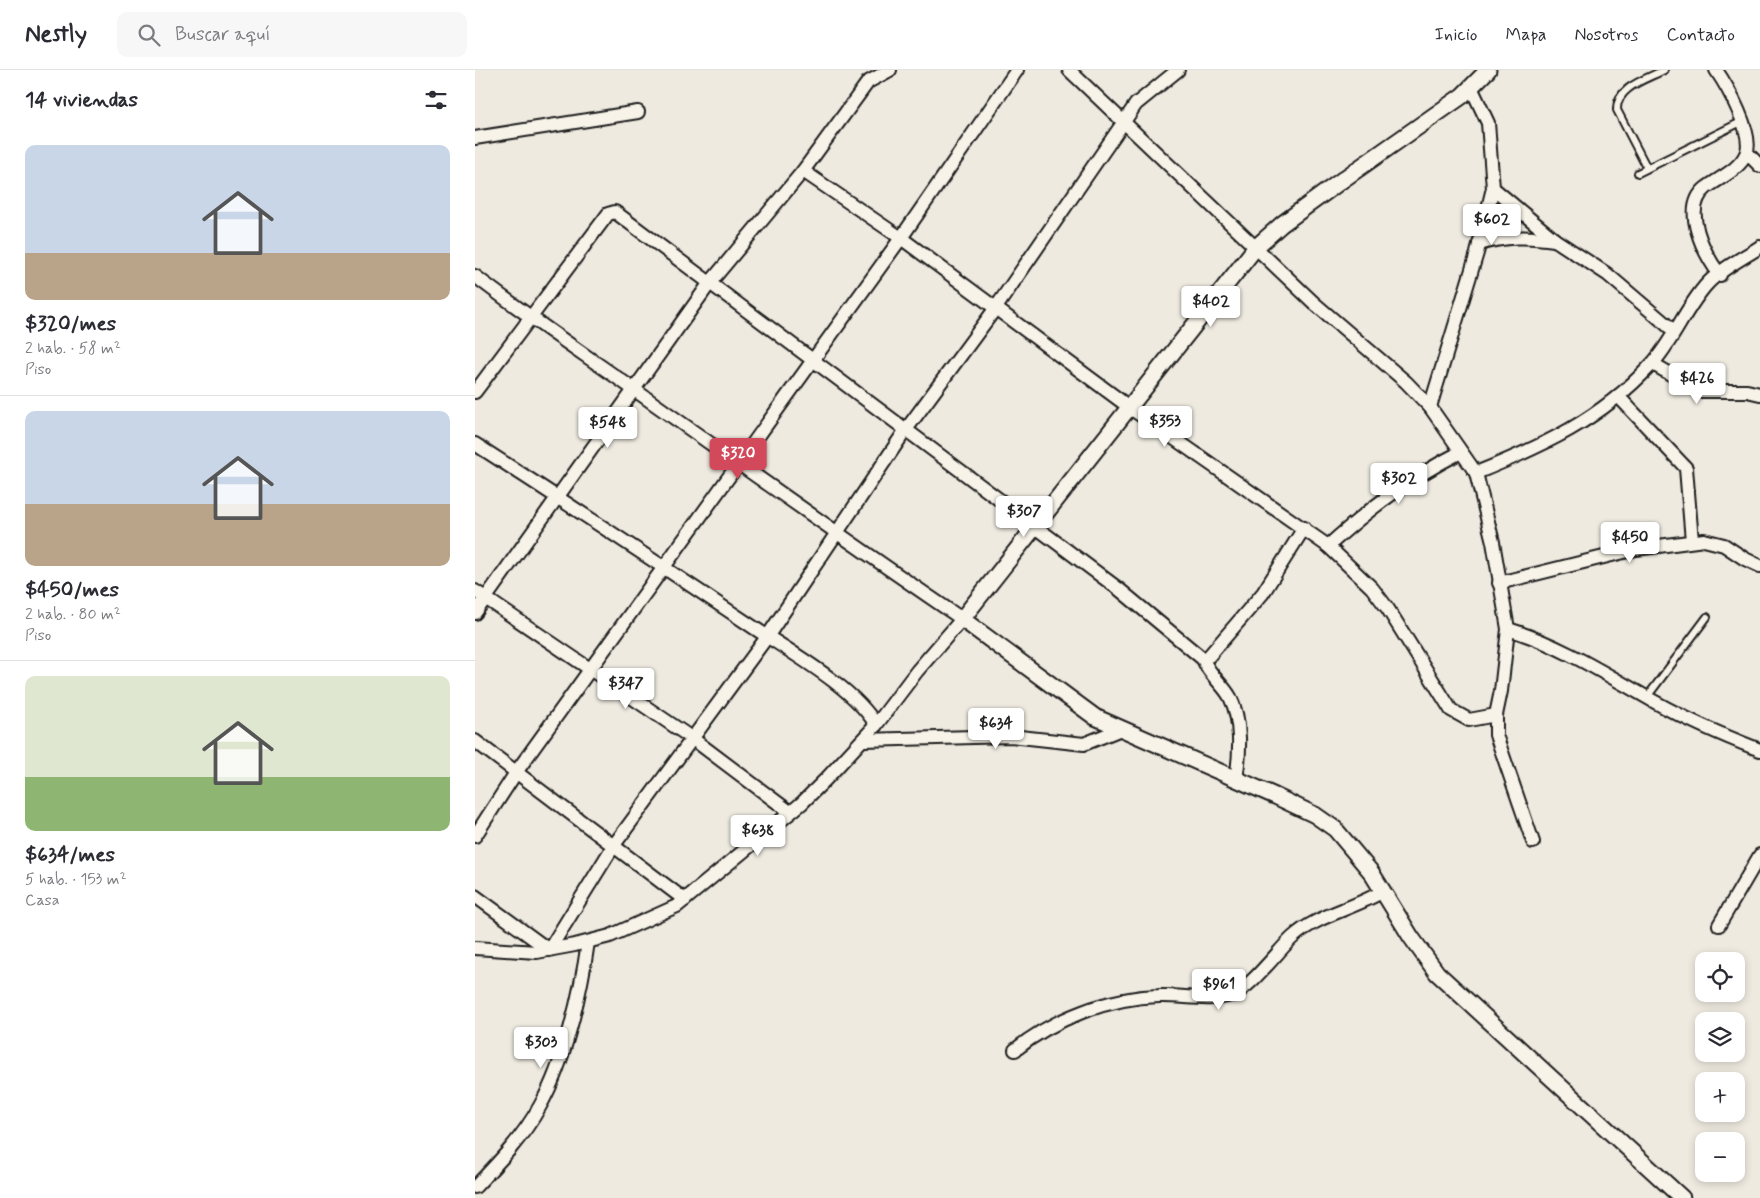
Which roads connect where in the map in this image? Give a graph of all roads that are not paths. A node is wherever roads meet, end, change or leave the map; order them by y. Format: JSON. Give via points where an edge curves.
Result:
{"nodes":[{"id":1,"x":890,"y":70,"type":"edge"},
{"id":2,"x":1017,"y":70,"type":"edge"},
{"id":3,"x":1069,"y":70,"type":"edge"},
{"id":4,"x":1178,"y":70,"type":"edge"},
{"id":5,"x":1488,"y":70,"type":"edge"},
{"id":6,"x":1664,"y":70,"type":"edge"},
{"id":7,"x":1720,"y":71,"type":"edge"},
{"id":8,"x":1471,"y":87,"type":"junction"},
{"id":9,"x":638,"y":112,"type":"dead end"},
{"id":10,"x":1743,"y":121,"type":"junction"},
{"id":11,"x":1123,"y":122,"type":"junction"},
{"id":12,"x":475,"y":138,"type":"edge"},
{"id":13,"x":1747,"y":153,"type":"junction"},
{"id":14,"x":1760,"y":166,"type":"edge"},
{"id":15,"x":1647,"y":168,"type":"junction"},
{"id":16,"x":803,"y":171,"type":"junction"},
{"id":17,"x":1638,"y":172,"type":"dead end"},
{"id":18,"x":1493,"y":188,"type":"junction"},
{"id":19,"x":901,"y":238,"type":"junction"},
{"id":20,"x":1555,"y":240,"type":"junction"},
{"id":21,"x":1479,"y":244,"type":"junction"},
{"id":22,"x":1256,"y":247,"type":"junction"},
{"id":23,"x":1760,"y":247,"type":"edge"},
{"id":24,"x":1719,"y":274,"type":"junction"},
{"id":25,"x":475,"y":276,"type":"edge"},
{"id":26,"x":709,"y":284,"type":"junction"},
{"id":27,"x":995,"y":309,"type":"junction"},
{"id":28,"x":531,"y":318,"type":"junction"},
{"id":29,"x":1673,"y":331,"type":"junction"},
{"id":30,"x":812,"y":360,"type":"junction"},
{"id":31,"x":1653,"y":364,"type":"junction"},
{"id":32,"x":633,"y":388,"type":"junction"},
{"id":33,"x":475,"y":392,"type":"edge"},
{"id":34,"x":1760,"y":394,"type":"edge"},
{"id":35,"x":1618,"y":396,"type":"junction"},
{"id":36,"x":1129,"y":407,"type":"junction"},
{"id":37,"x":1430,"y":407,"type":"junction"},
{"id":38,"x":905,"y":431,"type":"junction"},
{"id":39,"x":475,"y":444,"type":"edge"},
{"id":40,"x":1461,"y":452,"type":"junction"},
{"id":41,"x":738,"y":464,"type":"junction"},
{"id":42,"x":1476,"y":473,"type":"junction"},
{"id":43,"x":557,"y":497,"type":"junction"},
{"id":44,"x":1033,"y":527,"type":"junction"},
{"id":45,"x":1304,"y":528,"type":"junction"},
{"id":46,"x":837,"y":535,"type":"junction"},
{"id":47,"x":1692,"y":542,"type":"junction"},
{"id":48,"x":1329,"y":546,"type":"junction"},
{"id":49,"x":663,"y":566,"type":"junction"},
{"id":50,"x":1760,"y":566,"type":"edge"},
{"id":51,"x":1499,"y":583,"type":"junction"},
{"id":52,"x":480,"y":595,"type":"edge"},
{"id":53,"x":475,"y":613,"type":"edge"},
{"id":54,"x":1707,"y":617,"type":"dead end"},
{"id":55,"x":962,"y":619,"type":"junction"},
{"id":56,"x":1508,"y":629,"type":"junction"},
{"id":57,"x":767,"y":636,"type":"junction"},
{"id":58,"x":1203,"y":658,"type":"junction"},
{"id":59,"x":590,"y":670,"type":"junction"},
{"id":60,"x":1647,"y":697,"type":"junction"},
{"id":61,"x":1496,"y":716,"type":"junction"},
{"id":62,"x":876,"y":725,"type":"junction"},
{"id":63,"x":1121,"y":730,"type":"junction"},
{"id":64,"x":693,"y":739,"type":"junction"},
{"id":65,"x":475,"y":740,"type":"edge"},
{"id":66,"x":863,"y":740,"type":"junction"},
{"id":67,"x":1760,"y":750,"type":"edge"},
{"id":68,"x":517,"y":771,"type":"junction"},
{"id":69,"x":1236,"y":780,"type":"junction"},
{"id":70,"x":790,"y":812,"type":"junction"},
{"id":71,"x":475,"y":836,"type":"edge"},
{"id":72,"x":1533,"y":842,"type":"dead end"},
{"id":73,"x":614,"y":845,"type":"junction"},
{"id":74,"x":1760,"y":855,"type":"edge"},
{"id":75,"x":1383,"y":891,"type":"junction"},
{"id":76,"x":475,"y":896,"type":"edge"},
{"id":77,"x":685,"y":900,"type":"junction"},
{"id":78,"x":1719,"y":925,"type":"dead end"},
{"id":79,"x":588,"y":942,"type":"junction"},
{"id":80,"x":475,"y":948,"type":"edge"},
{"id":81,"x":549,"y":950,"type":"junction"},
{"id":82,"x":1015,"y":1050,"type":"dead end"},
{"id":83,"x":475,"y":1186,"type":"edge"},
{"id":84,"x":1682,"y":1198,"type":"edge"}],
"edges":[{"from":1,"to":16,"type":"street","via":[[868,82]]},
{"from":2,"to":19,"type":"street"},
{"from":3,"to":11,"type":"street"},
{"from":4,"to":11,"type":"street","via":[[1136,104]]},
{"from":5,"to":8,"type":"street"},
{"from":6,"to":15,"type":"lane","via":[[1625,91],[1617,104],[1617,110]]},
{"from":7,"to":10,"type":"street"},
{"from":8,"to":18,"type":"street","via":[[1488,123]]},
{"from":8,"to":22,"type":"street","via":[[1434,117],[1282,224]]},
{"from":9,"to":12,"type":"street"},
{"from":10,"to":13,"type":"street"},
{"from":10,"to":15,"type":"lane"},
{"from":11,"to":22,"type":"street"},
{"from":11,"to":27,"type":"street"},
{"from":13,"to":14,"type":"street"},
{"from":13,"to":24,"type":"street","via":[[1739,164],[1704,190],[1696,206],[1695,226],[1707,258]]},
{"from":15,"to":17,"type":"lane"},
{"from":16,"to":19,"type":"street"},
{"from":16,"to":26,"type":"street"},
{"from":18,"to":20,"type":"street"},
{"from":18,"to":21,"type":"street"},
{"from":19,"to":27,"type":"street"},
{"from":19,"to":30,"type":"street"},
{"from":20,"to":21,"type":"street","via":[[1527,236],[1498,238]]},
{"from":20,"to":29,"type":"street","via":[[1607,274]]},
{"from":21,"to":37,"type":"street"},
{"from":22,"to":36,"type":"street"},
{"from":22,"to":37,"type":"street"},
{"from":23,"to":24,"type":"street"},
{"from":24,"to":29,"type":"street","via":[[1708,282]]},
{"from":25,"to":28,"type":"street"},
{"from":26,"to":28,"type":"street","via":[[615,212],[608,214]]},
{"from":26,"to":30,"type":"street"},
{"from":26,"to":32,"type":"street"},
{"from":27,"to":36,"type":"street"},
{"from":27,"to":38,"type":"street"},
{"from":28,"to":32,"type":"street"},
{"from":28,"to":33,"type":"street"},
{"from":29,"to":31,"type":"street"},
{"from":30,"to":38,"type":"street"},
{"from":30,"to":41,"type":"street"},
{"from":31,"to":34,"type":"street","via":[[1700,392],[1747,391]]},
{"from":31,"to":35,"type":"street"},
{"from":32,"to":41,"type":"street"},
{"from":32,"to":43,"type":"street"},
{"from":35,"to":42,"type":"street","via":[[1583,424]]},
{"from":35,"to":47,"type":"street","via":[[1686,468]]},
{"from":36,"to":44,"type":"street"},
{"from":36,"to":45,"type":"street"},
{"from":37,"to":40,"type":"street"},
{"from":38,"to":44,"type":"street"},
{"from":38,"to":46,"type":"street"},
{"from":39,"to":43,"type":"street"},
{"from":40,"to":42,"type":"street"},
{"from":40,"to":48,"type":"street","via":[[1410,479]]},
{"from":41,"to":46,"type":"street"},
{"from":41,"to":49,"type":"street"},
{"from":42,"to":51,"type":"street","via":[[1493,542]]},
{"from":43,"to":49,"type":"street"},
{"from":43,"to":52,"type":"street"},
{"from":44,"to":55,"type":"street"},
{"from":44,"to":58,"type":"street","via":[[1120,590]]},
{"from":45,"to":48,"type":"street"},
{"from":45,"to":58,"type":"street","via":[[1252,608],[1209,656]]},
{"from":46,"to":55,"type":"street"},
{"from":46,"to":57,"type":"street"},
{"from":47,"to":50,"type":"street","via":[[1704,540],[1724,545]]},
{"from":47,"to":51,"type":"street","via":[[1636,549]]},
{"from":48,"to":61,"type":"street","via":[[1372,588],[1388,609],[1451,710],[1469,720]]},
{"from":49,"to":57,"type":"street"},
{"from":49,"to":59,"type":"street"},
{"from":51,"to":56,"type":"street"},
{"from":52,"to":53,"type":"street"},
{"from":52,"to":59,"type":"street"},
{"from":54,"to":60,"type":"lane"},
{"from":55,"to":62,"type":"street"},
{"from":55,"to":63,"type":"street","via":[[1082,710]]},
{"from":56,"to":60,"type":"street","via":[[1538,638]]},
{"from":56,"to":61,"type":"street"},
{"from":57,"to":62,"type":"street","via":[[847,692]]},
{"from":57,"to":64,"type":"street"},
{"from":58,"to":69,"type":"street","via":[[1209,673],[1230,697],[1236,713]]},
{"from":59,"to":64,"type":"street"},
{"from":59,"to":68,"type":"street"},
{"from":60,"to":67,"type":"street","via":[[1697,724]]},
{"from":61,"to":72,"type":"street","via":[[1501,754]]},
{"from":62,"to":66,"type":"street"},
{"from":63,"to":66,"type":"street","via":[[1084,744],[1011,736]]},
{"from":63,"to":69,"type":"street"},
{"from":64,"to":70,"type":"street"},
{"from":64,"to":73,"type":"street"},
{"from":65,"to":68,"type":"street"},
{"from":66,"to":70,"type":"street"},
{"from":68,"to":71,"type":"street"},
{"from":68,"to":73,"type":"street"},
{"from":69,"to":75,"type":"street","via":[[1315,814],[1335,829]]},
{"from":70,"to":77,"type":"street"},
{"from":73,"to":77,"type":"street"},
{"from":73,"to":81,"type":"street"},
{"from":74,"to":78,"type":"street"},
{"from":75,"to":82,"type":"street","via":[[1301,930],[1234,994],[1211,998],[1131,998],[1077,1015],[1033,1036]]},
{"from":75,"to":84,"type":"street","via":[[1437,973]]},
{"from":76,"to":81,"type":"street"},
{"from":77,"to":79,"type":"street","via":[[641,923]]},
{"from":79,"to":81,"type":"street"},
{"from":79,"to":83,"type":"street","via":[[582,980],[559,1060],[541,1105],[506,1155]]},
{"from":80,"to":81,"type":"street"}]}
